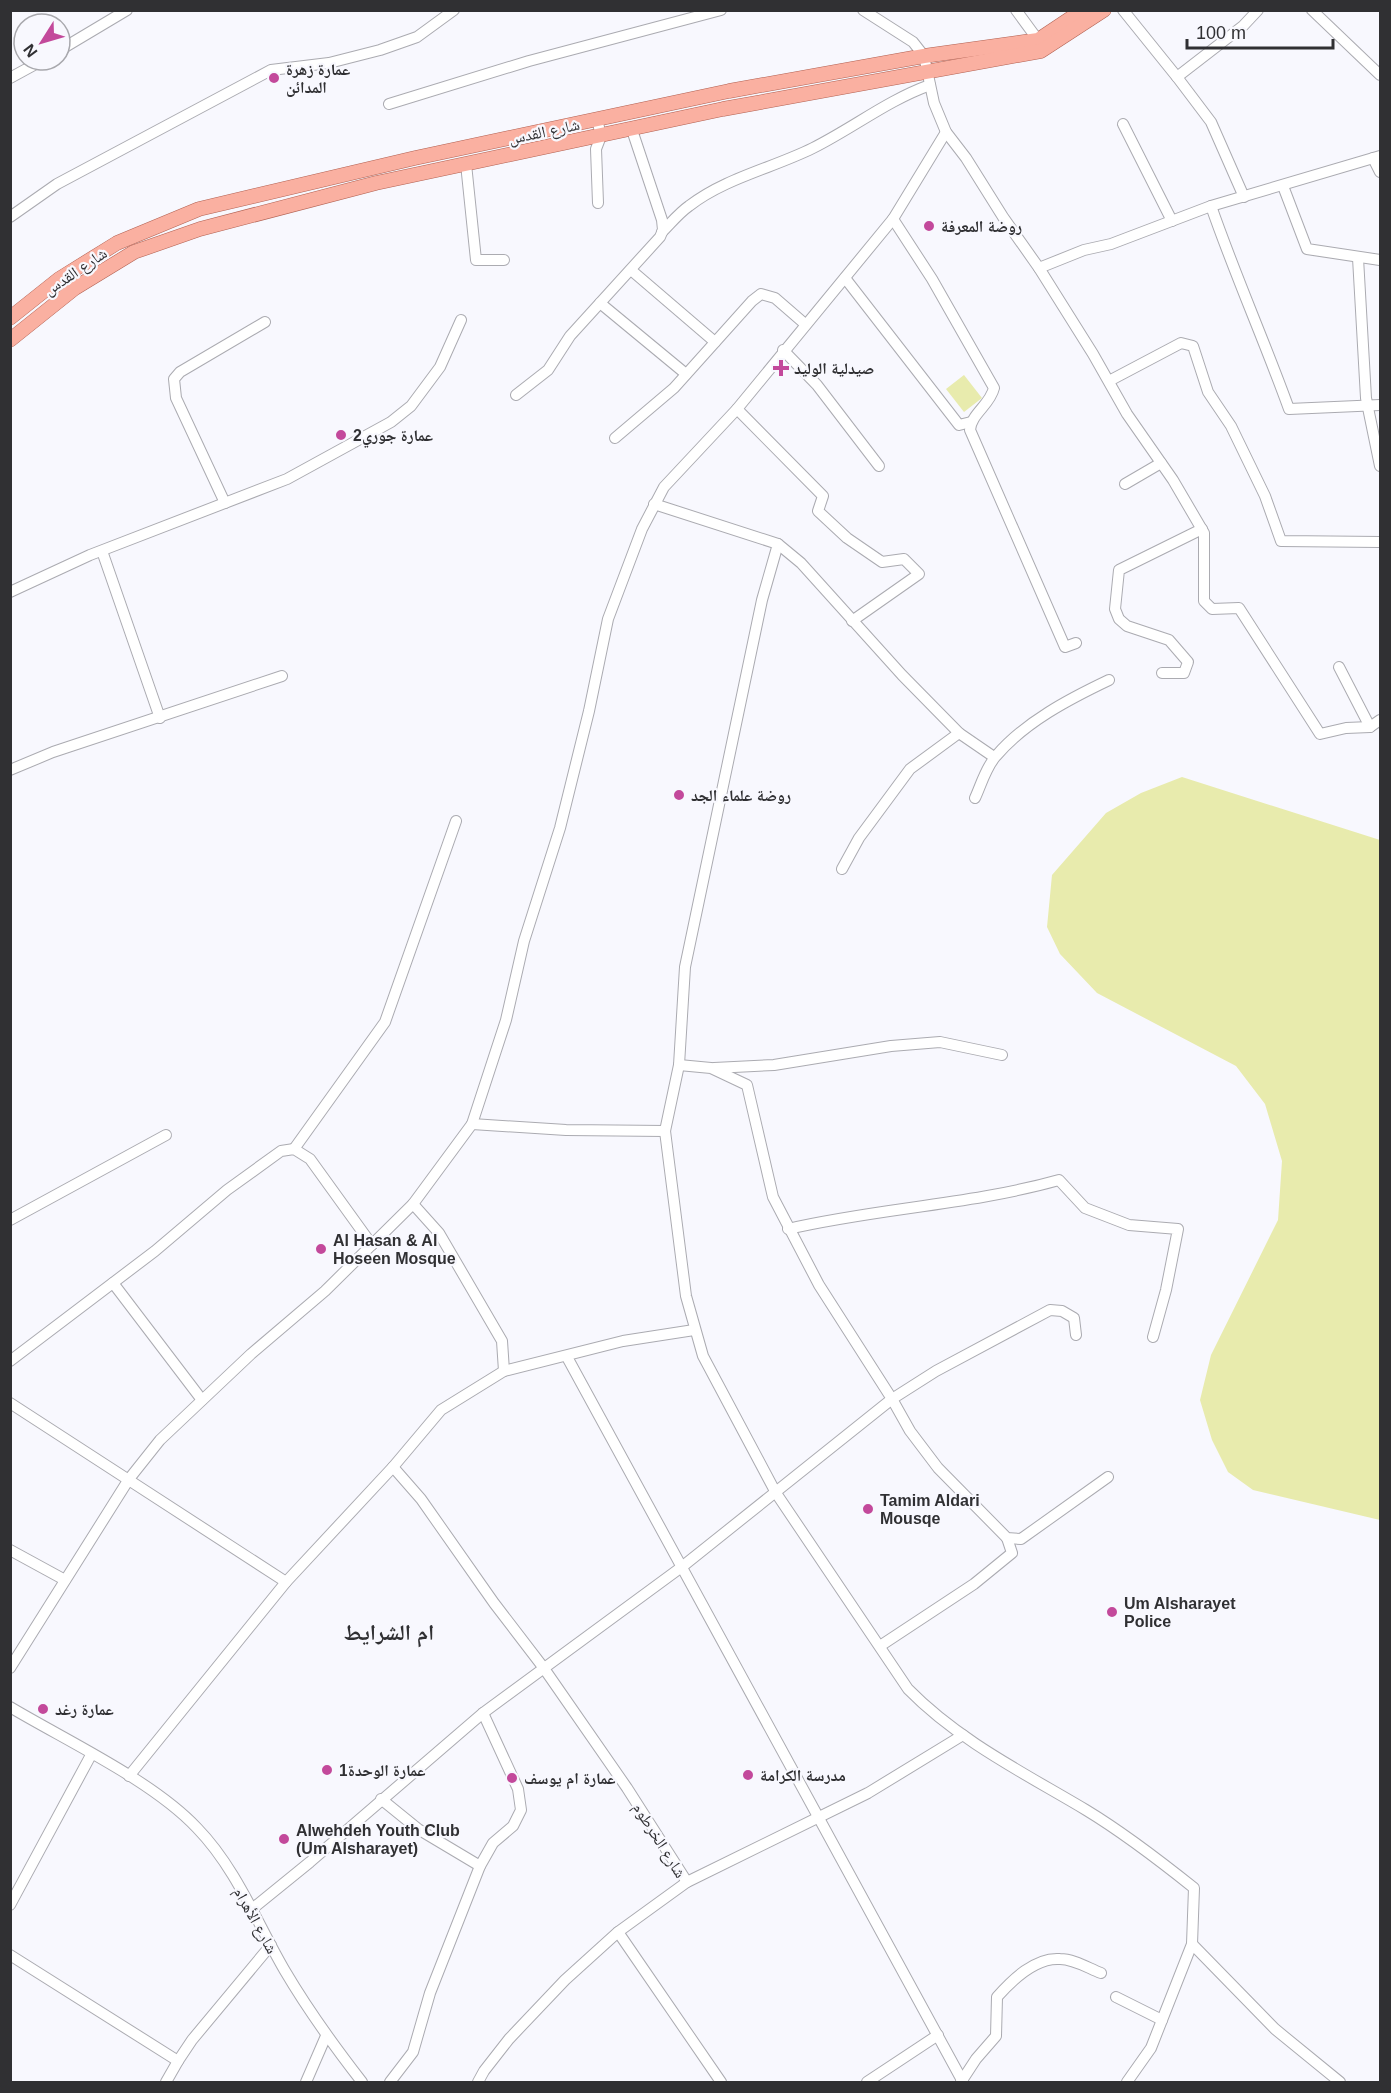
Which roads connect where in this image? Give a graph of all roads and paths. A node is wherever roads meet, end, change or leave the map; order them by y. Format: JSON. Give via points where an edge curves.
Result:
{"nodes":[{"id":1,"x":127,"y":10,"type":"edge"},
{"id":2,"x":454,"y":10,"type":"edge"},
{"id":3,"x":721,"y":10,"type":"edge"},
{"id":4,"x":863,"y":10,"type":"edge"},
{"id":5,"x":1016,"y":10,"type":"edge"},
{"id":6,"x":1083,"y":10,"type":"edge"},
{"id":7,"x":1104,"y":10,"type":"edge"},
{"id":8,"x":1123,"y":10,"type":"edge"},
{"id":9,"x":1258,"y":10,"type":"edge"},
{"id":10,"x":1312,"y":10,"type":"edge"},
{"id":11,"x":1038,"y":40,"type":"junction"},
{"id":12,"x":72,"y":43,"type":"edge"},
{"id":13,"x":924,"y":56,"type":"junction"},
{"id":14,"x":927,"y":70,"type":"junction"},
{"id":15,"x":1380,"y":75,"type":"edge"},
{"id":16,"x":1177,"y":77,"type":"junction"},
{"id":17,"x":930,"y":85,"type":"junction"},
{"id":18,"x":389,"y":104,"type":"dead end"},
{"id":19,"x":597,"y":119,"type":"junction"},
{"id":20,"x":1123,"y":124,"type":"dead end"},
{"id":21,"x":632,"y":130,"type":"junction"},
{"id":22,"x":946,"y":132,"type":"junction"},
{"id":23,"x":600,"y":136,"type":"junction"},
{"id":24,"x":1377,"y":157,"type":"edge"},
{"id":25,"x":466,"y":164,"type":"junction"},
{"id":26,"x":1380,"y":172,"type":"edge"},
{"id":27,"x":1283,"y":186,"type":"junction"},
{"id":28,"x":1244,"y":197,"type":"junction"},
{"id":29,"x":598,"y":203,"type":"dead end"},
{"id":30,"x":1211,"y":206,"type":"junction"},
{"id":31,"x":10,"y":217,"type":"edge"},
{"id":32,"x":893,"y":219,"type":"junction"},
{"id":33,"x":1172,"y":221,"type":"junction"},
{"id":34,"x":662,"y":232,"type":"junction"},
{"id":35,"x":1358,"y":258,"type":"junction"},
{"id":36,"x":504,"y":260,"type":"dead end"},
{"id":37,"x":1380,"y":260,"type":"edge"},
{"id":38,"x":1039,"y":268,"type":"junction"},
{"id":39,"x":631,"y":270,"type":"junction"},
{"id":40,"x":845,"y":278,"type":"junction"},
{"id":41,"x":600,"y":303,"type":"junction"},
{"id":42,"x":10,"y":318,"type":"edge"},
{"id":43,"x":461,"y":320,"type":"dead end"},
{"id":44,"x":265,"y":322,"type":"dead end"},
{"id":45,"x":805,"y":324,"type":"junction"},
{"id":46,"x":10,"y":340,"type":"edge"},
{"id":47,"x":715,"y":342,"type":"junction"},
{"id":48,"x":783,"y":350,"type":"junction"},
{"id":49,"x":686,"y":374,"type":"junction"},
{"id":50,"x":1108,"y":381,"type":"junction"},
{"id":51,"x":516,"y":396,"type":"dead end"},
{"id":52,"x":1368,"y":404,"type":"junction"},
{"id":53,"x":1380,"y":405,"type":"edge"},
{"id":54,"x":737,"y":409,"type":"junction"},
{"id":55,"x":971,"y":422,"type":"junction"},
{"id":56,"x":615,"y":438,"type":"dead end"},
{"id":57,"x":1161,"y":463,"type":"junction"},
{"id":58,"x":879,"y":466,"type":"dead end"},
{"id":59,"x":1380,"y":466,"type":"edge"},
{"id":60,"x":1125,"y":484,"type":"dead end"},
{"id":61,"x":225,"y":503,"type":"junction"},
{"id":62,"x":654,"y":504,"type":"junction"},
{"id":63,"x":1202,"y":529,"type":"junction"},
{"id":64,"x":1380,"y":542,"type":"edge"},
{"id":65,"x":778,"y":544,"type":"junction"},
{"id":66,"x":102,"y":551,"type":"junction"},
{"id":67,"x":10,"y":592,"type":"edge"},
{"id":68,"x":852,"y":621,"type":"junction"},
{"id":69,"x":1076,"y":643,"type":"dead end"},
{"id":70,"x":1339,"y":667,"type":"dead end"},
{"id":71,"x":1162,"y":673,"type":"dead end"},
{"id":72,"x":282,"y":676,"type":"dead end"},
{"id":73,"x":1109,"y":680,"type":"dead end"},
{"id":74,"x":160,"y":718,"type":"junction"},
{"id":75,"x":1380,"y":720,"type":"edge"},
{"id":76,"x":1370,"y":727,"type":"junction"},
{"id":77,"x":959,"y":733,"type":"junction"},
{"id":78,"x":994,"y":757,"type":"junction"},
{"id":79,"x":10,"y":770,"type":"edge"},
{"id":80,"x":975,"y":798,"type":"dead end"},
{"id":81,"x":456,"y":821,"type":"dead end"},
{"id":82,"x":842,"y":869,"type":"dead end"},
{"id":83,"x":1002,"y":1055,"type":"dead end"},
{"id":84,"x":679,"y":1065,"type":"junction"},
{"id":85,"x":711,"y":1068,"type":"junction"},
{"id":86,"x":472,"y":1124,"type":"junction"},
{"id":87,"x":665,"y":1131,"type":"junction"},
{"id":88,"x":166,"y":1135,"type":"dead end"},
{"id":89,"x":294,"y":1149,"type":"junction"},
{"id":90,"x":413,"y":1204,"type":"junction"},
{"id":91,"x":10,"y":1220,"type":"edge"},
{"id":92,"x":788,"y":1229,"type":"junction"},
{"id":93,"x":372,"y":1245,"type":"junction"},
{"id":94,"x":113,"y":1283,"type":"junction"},
{"id":95,"x":694,"y":1330,"type":"junction"},
{"id":96,"x":1076,"y":1335,"type":"dead end"},
{"id":97,"x":1152,"y":1337,"type":"dead end"},
{"id":98,"x":567,"y":1357,"type":"junction"},
{"id":99,"x":10,"y":1361,"type":"edge"},
{"id":100,"x":504,"y":1371,"type":"junction"},
{"id":101,"x":892,"y":1399,"type":"junction"},
{"id":102,"x":202,"y":1400,"type":"junction"},
{"id":103,"x":10,"y":1403,"type":"edge"},
{"id":104,"x":393,"y":1467,"type":"junction"},
{"id":105,"x":1108,"y":1477,"type":"dead end"},
{"id":106,"x":129,"y":1479,"type":"junction"},
{"id":107,"x":776,"y":1493,"type":"junction"},
{"id":108,"x":1007,"y":1538,"type":"junction"},
{"id":109,"x":10,"y":1550,"type":"edge"},
{"id":110,"x":683,"y":1566,"type":"junction"},
{"id":111,"x":65,"y":1580,"type":"junction"},
{"id":112,"x":286,"y":1582,"type":"junction"},
{"id":113,"x":880,"y":1646,"type":"junction"},
{"id":114,"x":543,"y":1667,"type":"junction"},
{"id":115,"x":10,"y":1668,"type":"edge"},
{"id":116,"x":10,"y":1707,"type":"edge"},
{"id":117,"x":483,"y":1713,"type":"junction"},
{"id":118,"x":963,"y":1735,"type":"junction"},
{"id":119,"x":91,"y":1755,"type":"junction"},
{"id":120,"x":129,"y":1776,"type":"junction"},
{"id":121,"x":381,"y":1799,"type":"junction"},
{"id":122,"x":818,"y":1818,"type":"junction"},
{"id":123,"x":480,"y":1866,"type":"junction"},
{"id":124,"x":687,"y":1882,"type":"junction"},
{"id":125,"x":10,"y":1905,"type":"edge"},
{"id":126,"x":252,"y":1909,"type":"junction"},
{"id":127,"x":618,"y":1932,"type":"junction"},
{"id":128,"x":1192,"y":1944,"type":"junction"},
{"id":129,"x":271,"y":1945,"type":"junction"},
{"id":130,"x":10,"y":1955,"type":"edge"},
{"id":131,"x":1101,"y":1973,"type":"dead end"},
{"id":132,"x":1116,"y":1997,"type":"dead end"},
{"id":133,"x":1162,"y":2020,"type":"junction"},
{"id":134,"x":326,"y":2036,"type":"junction"},
{"id":135,"x":938,"y":2036,"type":"junction"},
{"id":136,"x":178,"y":2061,"type":"junction"},
{"id":137,"x":166,"y":2082,"type":"edge"},
{"id":138,"x":306,"y":2082,"type":"edge"},
{"id":139,"x":362,"y":2082,"type":"edge"},
{"id":140,"x":390,"y":2082,"type":"edge"},
{"id":141,"x":478,"y":2082,"type":"edge"},
{"id":142,"x":721,"y":2082,"type":"edge"},
{"id":143,"x":867,"y":2082,"type":"edge"},
{"id":144,"x":962,"y":2082,"type":"edge"},
{"id":145,"x":1126,"y":2082,"type":"edge"},
{"id":146,"x":1340,"y":2082,"type":"edge"}],
"edges":[{"from":1,"to":12,"type":"street"},
{"from":2,"to":31,"type":"street","via":[[417,37],[380,51],[329,63],[271,70],[57,184]]},
{"from":3,"to":18,"type":"street","via":[[529,61]]},
{"from":4,"to":13,"type":"street","via":[[913,42]]},
{"from":5,"to":11,"type":"street"},
{"from":6,"to":11,"type":"main road","name":"شارع القدس"},
{"from":7,"to":14,"type":"main road","name":"شارع القدس","via":[[1041,51]]},
{"from":8,"to":16,"type":"street"},
{"from":9,"to":16,"type":"street"},
{"from":10,"to":15,"type":"street"},
{"from":11,"to":13,"type":"main road","name":"شارع القدس"},
{"from":13,"to":14,"type":"street"},
{"from":13,"to":19,"type":"main road","name":"شارع القدس"},
{"from":14,"to":17,"type":"street"},
{"from":14,"to":21,"type":"main road","name":"شارع القدس"},
{"from":16,"to":28,"type":"street","via":[[1211,122]]},
{"from":17,"to":22,"type":"street"},
{"from":17,"to":34,"type":"street","via":[[890,102],[810,149],[709,194],[688,206]]},
{"from":19,"to":23,"type":"street"},
{"from":19,"to":42,"type":"main road","name":"شارع القدس","via":[[199,209],[117,243],[80,264]]},
{"from":20,"to":33,"type":"street"},
{"from":21,"to":23,"type":"main road","name":"شارع القدس"},
{"from":21,"to":34,"type":"street","via":[[662,220]]},
{"from":22,"to":32,"type":"street"},
{"from":22,"to":38,"type":"street"},
{"from":23,"to":25,"type":"main road","name":"شارع القدس"},
{"from":23,"to":29,"type":"street","via":[[596,149]]},
{"from":24,"to":26,"type":"street"},
{"from":24,"to":27,"type":"street"},
{"from":25,"to":36,"type":"street","via":[[476,260]]},
{"from":25,"to":46,"type":"main road","name":"شارع القدس","via":[[376,183],[134,252],[75,288]]},
{"from":27,"to":28,"type":"street"},
{"from":27,"to":35,"type":"street","via":[[1307,249]]},
{"from":28,"to":30,"type":"street"},
{"from":30,"to":33,"type":"street"},
{"from":30,"to":52,"type":"street","via":[[1288,409]]},
{"from":32,"to":40,"type":"street"},
{"from":32,"to":55,"type":"street","via":[[994,388],[992,399]]},
{"from":33,"to":38,"type":"street"},
{"from":34,"to":39,"type":"street"},
{"from":35,"to":37,"type":"street"},
{"from":35,"to":52,"type":"street"},
{"from":38,"to":50,"type":"street"},
{"from":39,"to":41,"type":"street"},
{"from":39,"to":47,"type":"street"},
{"from":40,"to":45,"type":"street"},
{"from":40,"to":55,"type":"street","via":[[959,425]]},
{"from":41,"to":49,"type":"street"},
{"from":41,"to":51,"type":"street","via":[[570,336],[548,370]]},
{"from":43,"to":61,"type":"street","via":[[440,367],[411,406],[391,422],[287,479]]},
{"from":44,"to":61,"type":"street","via":[[174,379],[176,398]]},
{"from":45,"to":47,"type":"street","via":[[775,298],[761,294]]},
{"from":45,"to":48,"type":"street"},
{"from":47,"to":49,"type":"street"},
{"from":48,"to":54,"type":"street"},
{"from":48,"to":58,"type":"street","via":[[818,385]]},
{"from":49,"to":56,"type":"street"},
{"from":50,"to":57,"type":"street"},
{"from":50,"to":64,"type":"street","via":[[1181,343],[1193,346],[1208,392],[1231,426],[1265,496],[1281,541]]},
{"from":52,"to":53,"type":"street"},
{"from":52,"to":59,"type":"street"},
{"from":54,"to":62,"type":"street","via":[[664,487]]},
{"from":54,"to":68,"type":"street","via":[[824,496],[818,511],[847,538],[882,562],[904,559],[919,574]]},
{"from":55,"to":69,"type":"street","via":[[970,430],[1065,647]]},
{"from":57,"to":60,"type":"street"},
{"from":57,"to":63,"type":"street"},
{"from":61,"to":66,"type":"street"},
{"from":62,"to":65,"type":"street"},
{"from":62,"to":86,"type":"street","via":[[608,619],[560,828]]},
{"from":63,"to":71,"type":"street","via":[[1119,570],[1115,609],[1119,619],[1127,626],[1169,640],[1188,662],[1184,673]]},
{"from":63,"to":76,"type":"street","via":[[1204,601],[1212,609],[1239,608],[1320,734]]},
{"from":65,"to":68,"type":"street","via":[[801,563]]},
{"from":65,"to":84,"type":"street","via":[[759,611],[685,967]]},
{"from":66,"to":67,"type":"street"},
{"from":66,"to":74,"type":"street"},
{"from":68,"to":77,"type":"street"},
{"from":70,"to":76,"type":"street"},
{"from":72,"to":74,"type":"street"},
{"from":73,"to":78,"type":"street","via":[[1070,699],[1022,731]]},
{"from":74,"to":79,"type":"street"},
{"from":75,"to":76,"type":"street"},
{"from":77,"to":78,"type":"street"},
{"from":77,"to":82,"type":"street","via":[[910,769],[859,837]]},
{"from":78,"to":80,"type":"street"},
{"from":81,"to":89,"type":"street","via":[[385,1022]]},
{"from":83,"to":85,"type":"street","via":[[940,1042],[774,1065]]},
{"from":84,"to":85,"type":"street"},
{"from":84,"to":87,"type":"street"},
{"from":85,"to":92,"type":"street","via":[[747,1085],[773,1197]]},
{"from":86,"to":87,"type":"street"},
{"from":86,"to":90,"type":"street"},
{"from":87,"to":95,"type":"street"},
{"from":88,"to":91,"type":"street"},
{"from":89,"to":93,"type":"street","via":[[310,1158]]},
{"from":89,"to":94,"type":"street","via":[[281,1151],[227,1190]]},
{"from":90,"to":93,"type":"street"},
{"from":90,"to":100,"type":"street","via":[[439,1233],[502,1341]]},
{"from":92,"to":97,"type":"street","via":[[848,1215],[1011,1193],[1059,1180],[1085,1208],[1128,1225],[1178,1229]]},
{"from":92,"to":101,"type":"street"},
{"from":93,"to":102,"type":"street"},
{"from":94,"to":99,"type":"street"},
{"from":94,"to":102,"type":"street"},
{"from":95,"to":98,"type":"street","via":[[623,1341]]},
{"from":95,"to":107,"type":"street","via":[[703,1356]]},
{"from":96,"to":101,"type":"street","via":[[1074,1318],[1050,1310]]},
{"from":98,"to":100,"type":"street"},
{"from":98,"to":110,"type":"street"},
{"from":100,"to":104,"type":"street","via":[[441,1410]]},
{"from":101,"to":107,"type":"street"},
{"from":101,"to":108,"type":"street","via":[[910,1431],[938,1467]]},
{"from":102,"to":106,"type":"street","via":[[160,1440]]},
{"from":103,"to":106,"type":"street"},
{"from":104,"to":112,"type":"street"},
{"from":104,"to":114,"type":"street","name":"شارع الخرطوم","via":[[422,1499]]},
{"from":105,"to":108,"type":"street","via":[[1026,1536]]},
{"from":106,"to":111,"type":"street"},
{"from":106,"to":112,"type":"street"},
{"from":107,"to":110,"type":"street"},
{"from":107,"to":113,"type":"street"},
{"from":108,"to":113,"type":"street","via":[[1012,1553],[974,1584]]},
{"from":109,"to":111,"type":"street"},
{"from":110,"to":114,"type":"street"},
{"from":110,"to":122,"type":"street"},
{"from":111,"to":115,"type":"street"},
{"from":112,"to":120,"type":"street"},
{"from":113,"to":118,"type":"street","via":[[908,1689],[935,1717]]},
{"from":114,"to":117,"type":"street"},
{"from":114,"to":124,"type":"street","name":"شارع الخرطوم"},
{"from":116,"to":119,"type":"street","name":"شارع الأهرام"},
{"from":117,"to":121,"type":"street"},
{"from":117,"to":123,"type":"street","via":[[518,1789],[521,1810],[513,1826],[493,1843]]},
{"from":118,"to":122,"type":"street","via":[[868,1793]]},
{"from":118,"to":128,"type":"street","via":[[1033,1781],[1087,1810],[1194,1888]]},
{"from":119,"to":120,"type":"street","name":"شارع الأهرام"},
{"from":119,"to":125,"type":"street"},
{"from":120,"to":126,"type":"street","name":"شارع الأهرام","via":[[198,1828]]},
{"from":121,"to":123,"type":"street","via":[[418,1829]]},
{"from":121,"to":126,"type":"street"},
{"from":122,"to":124,"type":"street"},
{"from":122,"to":135,"type":"street"},
{"from":123,"to":140,"type":"street","via":[[430,1993],[413,2052]]},
{"from":124,"to":127,"type":"street","name":"شارع الخرطوم"},
{"from":126,"to":129,"type":"street","name":"شارع الأهرام"},
{"from":127,"to":141,"type":"street","name":"شارع الخرطوم","via":[[508,2039]]},
{"from":127,"to":142,"type":"street"},
{"from":128,"to":133,"type":"street"},
{"from":128,"to":146,"type":"street","via":[[1275,2029]]},
{"from":129,"to":134,"type":"street","name":"شارع الأهرام"},
{"from":129,"to":136,"type":"street"},
{"from":130,"to":136,"type":"street"},
{"from":131,"to":144,"type":"street","via":[[1059,1958],[1037,1964],[1012,1980],[997,1997],[996,2037]]},
{"from":132,"to":133,"type":"street"},
{"from":133,"to":145,"type":"street","via":[[1151,2048]]},
{"from":134,"to":138,"type":"street"},
{"from":134,"to":139,"type":"street","name":"شارع الأهرام"},
{"from":135,"to":143,"type":"street"},
{"from":135,"to":144,"type":"street"},
{"from":136,"to":137,"type":"street"}]}
